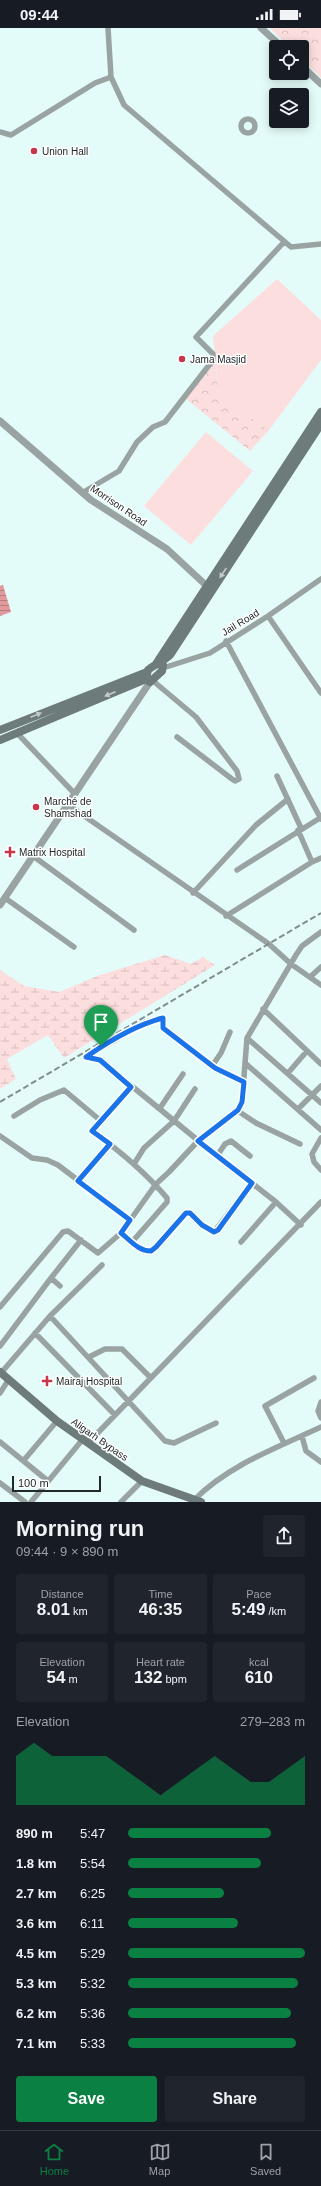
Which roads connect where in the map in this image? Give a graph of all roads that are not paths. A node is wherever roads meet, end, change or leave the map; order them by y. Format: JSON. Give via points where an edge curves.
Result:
{"nodes":[{"id":1,"x":108,"y":28,"type":"edge"},
{"id":2,"x":262,"y":28,"type":"edge"},
{"id":3,"x":275,"y":40,"type":"edge"},
{"id":4,"x":309,"y":73,"type":"edge"},
{"id":5,"x":111,"y":77,"type":"junction"},
{"id":6,"x":321,"y":84,"type":"edge"},
{"id":7,"x":0,"y":132,"type":"edge"},
{"id":8,"x":284,"y":242,"type":"junction"},
{"id":9,"x":321,"y":244,"type":"edge"},
{"id":10,"x":321,"y":412,"type":"edge"},
{"id":11,"x":0,"y":421,"type":"edge"},
{"id":12,"x":321,"y":424,"type":"edge"},
{"id":13,"x":82,"y":493,"type":"junction"},
{"id":14,"x":321,"y":579,"type":"edge"},
{"id":15,"x":208,"y":588,"type":"junction"},
{"id":16,"x":268,"y":616,"type":"junction"},
{"id":17,"x":226,"y":641,"type":"junction"},
{"id":18,"x":160,"y":665,"type":"junction"},
{"id":19,"x":148,"y":678,"type":"junction"},
{"id":20,"x":321,"y":693,"type":"edge"},
{"id":21,"x":0,"y":730,"type":"edge"},
{"id":22,"x":17,"y":733,"type":"junction"},
{"id":23,"x":177,"y":737,"type":"dead end"},
{"id":24,"x":0,"y":740,"type":"edge"},
{"id":25,"x":278,"y":776,"type":"dead end"},
{"id":26,"x":74,"y":793,"type":"junction"},
{"id":27,"x":288,"y":800,"type":"junction"},
{"id":28,"x":67,"y":804,"type":"junction"},
{"id":29,"x":319,"y":810,"type":"edge"},
{"id":30,"x":321,"y":818,"type":"edge"},
{"id":31,"x":300,"y":829,"type":"junction"},
{"id":32,"x":32,"y":856,"type":"junction"},
{"id":33,"x":321,"y":858,"type":"edge"},
{"id":34,"x":312,"y":862,"type":"junction"},
{"id":35,"x":236,"y":870,"type":"dead end"},
{"id":36,"x":193,"y":893,"type":"junction"},
{"id":37,"x":2,"y":902,"type":"edge"},
{"id":38,"x":226,"y":916,"type":"junction"},
{"id":39,"x":134,"y":930,"type":"dead end"},
{"id":40,"x":321,"y":932,"type":"edge"},
{"id":41,"x":74,"y":947,"type":"dead end"},
{"id":42,"x":291,"y":964,"type":"junction"},
{"id":43,"x":321,"y":967,"type":"edge"},
{"id":44,"x":310,"y":977,"type":"junction"},
{"id":45,"x":321,"y":984,"type":"edge"},
{"id":46,"x":263,"y":1010,"type":"junction"},
{"id":47,"x":230,"y":1032,"type":"dead end"},
{"id":48,"x":247,"y":1038,"type":"junction"},
{"id":49,"x":307,"y":1051,"type":"junction"},
{"id":50,"x":245,"y":1063,"type":"junction"},
{"id":51,"x":321,"y":1064,"type":"edge"},
{"id":52,"x":212,"y":1066,"type":"junction"},
{"id":53,"x":288,"y":1073,"type":"junction"},
{"id":54,"x":183,"y":1074,"type":"dead end"},
{"id":55,"x":244,"y":1082,"type":"junction"},
{"id":56,"x":321,"y":1086,"type":"edge"},
{"id":57,"x":131,"y":1087,"type":"junction"},
{"id":58,"x":196,"y":1089,"type":"dead end"},
{"id":59,"x":313,"y":1095,"type":"junction"},
{"id":60,"x":321,"y":1103,"type":"edge"},
{"id":61,"x":160,"y":1108,"type":"junction"},
{"id":62,"x":298,"y":1109,"type":"junction"},
{"id":63,"x":238,"y":1110,"type":"junction"},
{"id":64,"x":14,"y":1116,"type":"dead end"},
{"id":65,"x":101,"y":1121,"type":"junction"},
{"id":66,"x":174,"y":1121,"type":"junction"},
{"id":67,"x":321,"y":1130,"type":"edge"},
{"id":68,"x":0,"y":1136,"type":"edge"},
{"id":69,"x":321,"y":1138,"type":"edge"},
{"id":70,"x":198,"y":1141,"type":"junction"},
{"id":71,"x":110,"y":1144,"type":"junction"},
{"id":72,"x":300,"y":1144,"type":"dead end"},
{"id":73,"x":216,"y":1156,"type":"junction"},
{"id":74,"x":250,"y":1156,"type":"dead end"},
{"id":75,"x":134,"y":1164,"type":"junction"},
{"id":76,"x":321,"y":1170,"type":"edge"},
{"id":77,"x":78,"y":1181,"type":"junction"},
{"id":78,"x":252,"y":1183,"type":"junction"},
{"id":79,"x":156,"y":1184,"type":"junction"},
{"id":80,"x":276,"y":1202,"type":"junction"},
{"id":81,"x":321,"y":1202,"type":"edge"},
{"id":82,"x":130,"y":1220,"type":"junction"},
{"id":83,"x":301,"y":1224,"type":"junction"},
{"id":84,"x":121,"y":1233,"type":"junction"},
{"id":85,"x":81,"y":1240,"type":"junction"},
{"id":86,"x":132,"y":1242,"type":"junction"},
{"id":87,"x":241,"y":1242,"type":"dead end"},
{"id":88,"x":102,"y":1265,"type":"dead end"},
{"id":89,"x":51,"y":1278,"type":"junction"},
{"id":90,"x":60,"y":1286,"type":"dead end"},
{"id":91,"x":0,"y":1307,"type":"edge"},
{"id":92,"x":50,"y":1316,"type":"junction"},
{"id":93,"x":35,"y":1332,"type":"junction"},
{"id":94,"x":0,"y":1346,"type":"edge"},
{"id":95,"x":89,"y":1357,"type":"junction"},
{"id":96,"x":0,"y":1372,"type":"edge"},
{"id":97,"x":150,"y":1377,"type":"junction"},
{"id":98,"x":314,"y":1378,"type":"dead end"},
{"id":99,"x":9,"y":1379,"type":"junction"},
{"id":100,"x":0,"y":1392,"type":"edge"},
{"id":101,"x":129,"y":1400,"type":"junction"},
{"id":102,"x":321,"y":1402,"type":"edge"},
{"id":103,"x":114,"y":1414,"type":"junction"},
{"id":104,"x":321,"y":1418,"type":"edge"},
{"id":105,"x":57,"y":1420,"type":"junction"},
{"id":106,"x":216,"y":1423,"type":"dead end"},
{"id":107,"x":321,"y":1427,"type":"edge"},
{"id":108,"x":302,"y":1436,"type":"junction"},
{"id":109,"x":85,"y":1441,"type":"junction"},
{"id":110,"x":0,"y":1442,"type":"edge"},
{"id":111,"x":284,"y":1443,"type":"junction"},
{"id":112,"x":24,"y":1460,"type":"junction"},
{"id":113,"x":321,"y":1462,"type":"edge"},
{"id":114,"x":48,"y":1481,"type":"junction"},
{"id":115,"x":142,"y":1481,"type":"junction"},
{"id":116,"x":0,"y":1483,"type":"edge"},
{"id":117,"x":197,"y":1501,"type":"edge"},
{"id":118,"x":25,"y":1502,"type":"edge"},
{"id":119,"x":31,"y":1502,"type":"edge"},
{"id":120,"x":121,"y":1502,"type":"edge"}],
"edges":[{"from":1,"to":5,"type":"street"},
{"from":2,"to":3,"type":"street"},
{"from":4,"to":6,"type":"street"},
{"from":5,"to":7,"type":"street","via":[[95,83],[11,135]]},
{"from":5,"to":8,"type":"street","via":[[124,104]]},
{"from":8,"to":9,"type":"street","via":[[291,247]]},
{"from":8,"to":13,"type":"street","via":[[196,337],[213,354],[214,360],[165,422],[153,427],[137,442],[118,471]]},
{"from":10,"to":15,"type":"main road"},
{"from":11,"to":13,"type":"street","name":"Morrison Road"},
{"from":12,"to":15,"type":"main road","one_way":true},
{"from":13,"to":15,"type":"street","name":"Morrison Road","via":[[166,548]]},
{"from":14,"to":16,"type":"street","name":"Jail Road"},
{"from":15,"to":18,"type":"main road","via":[[170,655]]},
{"from":16,"to":17,"type":"street","name":"Jail Road"},
{"from":16,"to":20,"type":"street"},
{"from":17,"to":18,"type":"street","name":"Jail Road","via":[[210,653]]},
{"from":17,"to":29,"type":"street"},
{"from":18,"to":19,"type":"main road"},
{"from":21,"to":19,"type":"main road","one_way":true},
{"from":19,"to":22,"type":"main road","one_way":true},
{"from":19,"to":23,"type":"street","via":[[196,717],[237,770],[239,779],[235,781]]},
{"from":19,"to":26,"type":"street"},
{"from":22,"to":24,"type":"main road"},
{"from":22,"to":26,"type":"street"},
{"from":25,"to":27,"type":"street"},
{"from":26,"to":28,"type":"street"},
{"from":27,"to":31,"type":"street"},
{"from":27,"to":36,"type":"street","via":[[256,825]]},
{"from":28,"to":32,"type":"street"},
{"from":28,"to":36,"type":"street"},
{"from":29,"to":30,"type":"street"},
{"from":30,"to":31,"type":"street"},
{"from":31,"to":34,"type":"street"},
{"from":31,"to":35,"type":"street"},
{"from":32,"to":37,"type":"street"},
{"from":32,"to":39,"type":"street"},
{"from":33,"to":34,"type":"street"},
{"from":34,"to":38,"type":"street"},
{"from":36,"to":38,"type":"street"},
{"from":37,"to":41,"type":"street"},
{"from":38,"to":42,"type":"street","via":[[269,944]]},
{"from":40,"to":42,"type":"street","via":[[302,946]]},
{"from":42,"to":44,"type":"street"},
{"from":42,"to":46,"type":"street"},
{"from":43,"to":44,"type":"street"},
{"from":44,"to":45,"type":"street"},
{"from":46,"to":48,"type":"street"},
{"from":46,"to":49,"type":"street"},
{"from":47,"to":52,"type":"street"},
{"from":48,"to":50,"type":"street"},
{"from":48,"to":53,"type":"street"},
{"from":49,"to":51,"type":"street"},
{"from":49,"to":53,"type":"street"},
{"from":50,"to":55,"type":"street"},
{"from":50,"to":62,"type":"street"},
{"from":52,"to":55,"type":"street"},
{"from":52,"to":57,"type":"street","via":[[163,1028],[163,1018],[146,1022],[86,1057],[100,1060]]},
{"from":53,"to":59,"type":"street"},
{"from":54,"to":61,"type":"street"},
{"from":55,"to":63,"type":"street","via":[[242,1102]]},
{"from":56,"to":59,"type":"street"},
{"from":57,"to":61,"type":"street"},
{"from":57,"to":65,"type":"street"},
{"from":58,"to":66,"type":"street"},
{"from":59,"to":60,"type":"street"},
{"from":59,"to":62,"type":"street"},
{"from":61,"to":66,"type":"street"},
{"from":62,"to":67,"type":"street"},
{"from":63,"to":70,"type":"street"},
{"from":63,"to":72,"type":"street","via":[[256,1123]]},
{"from":64,"to":65,"type":"street","via":[[40,1100],[64,1090]]},
{"from":65,"to":71,"type":"street","via":[[92,1131]]},
{"from":66,"to":70,"type":"street"},
{"from":66,"to":75,"type":"street","via":[[144,1148]]},
{"from":68,"to":77,"type":"street","via":[[32,1158],[51,1161]]},
{"from":69,"to":76,"type":"street","via":[[312,1154],[314,1162]]},
{"from":70,"to":73,"type":"street"},
{"from":70,"to":79,"type":"street"},
{"from":71,"to":75,"type":"street"},
{"from":71,"to":77,"type":"street"},
{"from":73,"to":74,"type":"street","via":[[225,1144],[231,1141]]},
{"from":73,"to":78,"type":"street"},
{"from":75,"to":79,"type":"street"},
{"from":77,"to":82,"type":"street"},
{"from":78,"to":80,"type":"street"},
{"from":78,"to":86,"type":"street","via":[[214,1232],[190,1213],[186,1213],[151,1251],[140,1249]]},
{"from":79,"to":82,"type":"street"},
{"from":79,"to":86,"type":"street","via":[[167,1198],[167,1202]]},
{"from":80,"to":83,"type":"street"},
{"from":80,"to":87,"type":"street"},
{"from":81,"to":83,"type":"street"},
{"from":82,"to":84,"type":"street"},
{"from":83,"to":97,"type":"street"},
{"from":84,"to":85,"type":"street","via":[[98,1253]]},
{"from":84,"to":86,"type":"street"},
{"from":85,"to":89,"type":"street"},
{"from":85,"to":91,"type":"street","via":[[68,1231],[63,1232]]},
{"from":88,"to":92,"type":"street"},
{"from":89,"to":90,"type":"street"},
{"from":89,"to":94,"type":"street"},
{"from":92,"to":93,"type":"street"},
{"from":92,"to":95,"type":"street"},
{"from":93,"to":96,"type":"street"},
{"from":93,"to":103,"type":"street"},
{"from":95,"to":97,"type":"street","via":[[105,1349],[122,1349]]},
{"from":95,"to":101,"type":"street"},
{"from":96,"to":99,"type":"main road","name":"Aligarh Bypass"},
{"from":97,"to":101,"type":"street"},
{"from":98,"to":111,"type":"street","via":[[265,1406]]},
{"from":99,"to":100,"type":"street"},
{"from":99,"to":105,"type":"main road","name":"Aligarh Bypass"},
{"from":101,"to":103,"type":"street"},
{"from":101,"to":106,"type":"street","via":[[170,1444]]},
{"from":102,"to":104,"type":"street","via":[[318,1411]]},
{"from":103,"to":109,"type":"street"},
{"from":105,"to":109,"type":"main road","name":"Aligarh Bypass"},
{"from":105,"to":112,"type":"street"},
{"from":107,"to":108,"type":"street"},
{"from":108,"to":111,"type":"street"},
{"from":108,"to":113,"type":"street","via":[[306,1451]]},
{"from":109,"to":114,"type":"street"},
{"from":109,"to":115,"type":"main road","name":"Aligarh Bypass"},
{"from":110,"to":112,"type":"street"},
{"from":111,"to":117,"type":"street","via":[[218,1479]]},
{"from":112,"to":114,"type":"street"},
{"from":114,"to":119,"type":"street"},
{"from":115,"to":117,"type":"main road","name":"Aligarh Bypass"},
{"from":115,"to":120,"type":"street"},
{"from":116,"to":118,"type":"street"}]}
